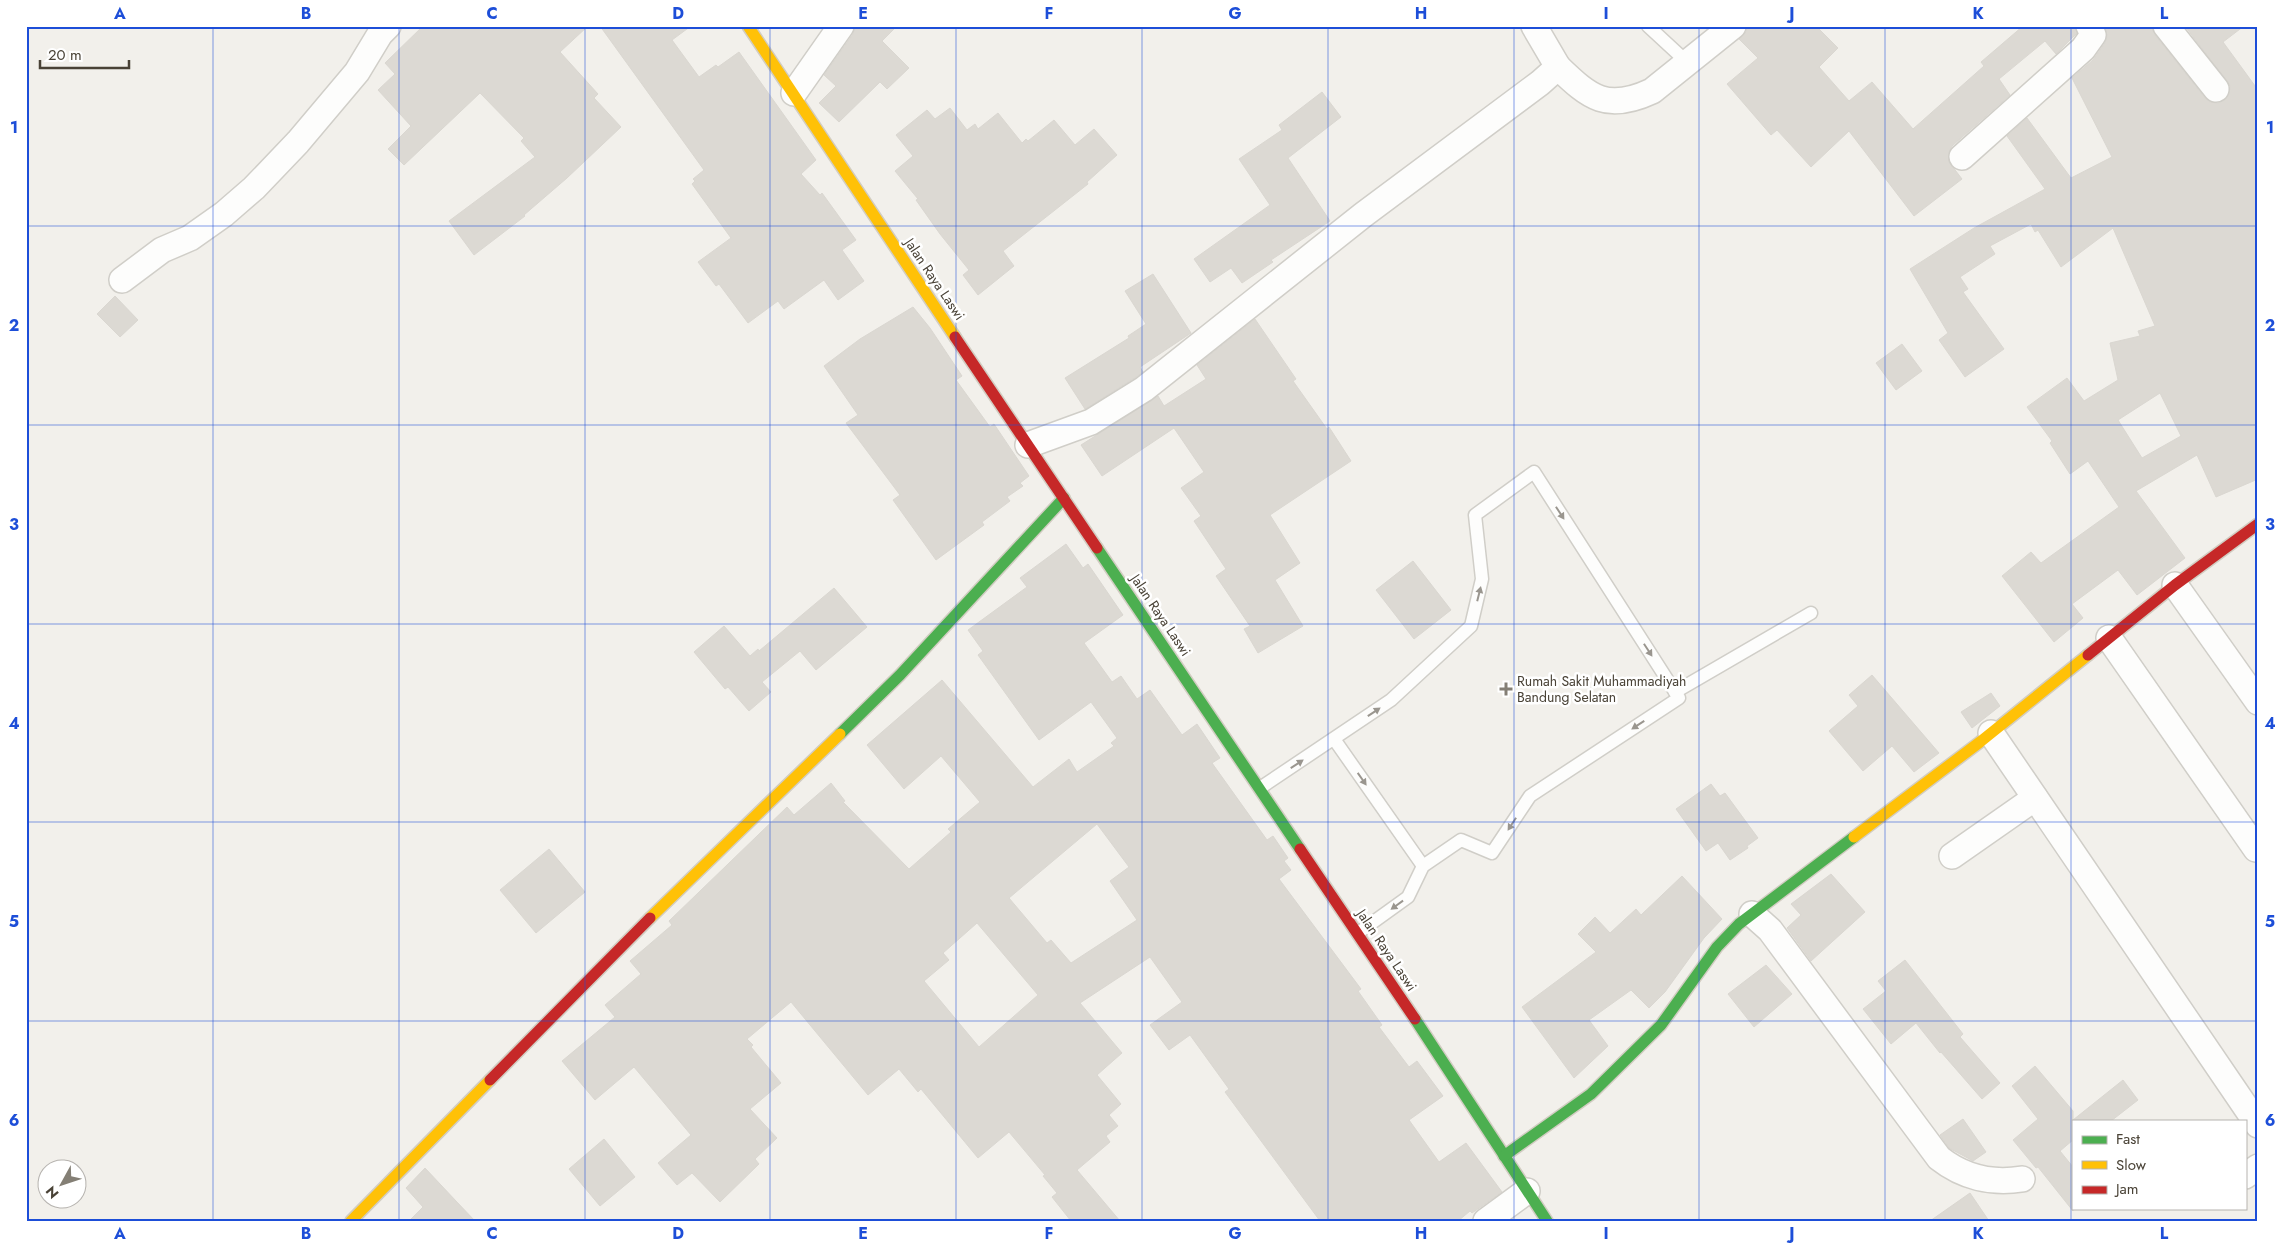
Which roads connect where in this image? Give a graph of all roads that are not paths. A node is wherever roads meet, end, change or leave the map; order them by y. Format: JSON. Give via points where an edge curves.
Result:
{"nodes":[{"id":1,"x":388,"y":26,"type":"edge"},
{"id":2,"x":748,"y":26,"type":"edge"},
{"id":3,"x":841,"y":26,"type":"edge"},
{"id":4,"x":1534,"y":26,"type":"edge"},
{"id":5,"x":1648,"y":26,"type":"edge"},
{"id":6,"x":1733,"y":26,"type":"edge"},
{"id":7,"x":2166,"y":26,"type":"edge"},
{"id":8,"x":2095,"y":29,"type":"edge"},
{"id":9,"x":1688,"y":63,"type":"junction"},
{"id":10,"x":1558,"y":67,"type":"junction"},
{"id":11,"x":2216,"y":90,"type":"dead end"},
{"id":12,"x":794,"y":94,"type":"junction"},
{"id":13,"x":1962,"y":157,"type":"dead end"},
{"id":14,"x":122,"y":280,"type":"dead end"},
{"id":15,"x":1034,"y":454,"type":"junction"},
{"id":16,"x":1062,"y":495,"type":"junction"},
{"id":17,"x":2258,"y":524,"type":"edge"},
{"id":18,"x":2175,"y":585,"type":"junction"},
{"id":19,"x":1811,"y":612,"type":"dead end"},
{"id":20,"x":2109,"y":638,"type":"junction"},
{"id":21,"x":1675,"y":692,"type":"junction"},
{"id":22,"x":2258,"y":702,"type":"edge"},
{"id":23,"x":1991,"y":733,"type":"junction"},
{"id":24,"x":1334,"y":739,"type":"junction"},
{"id":25,"x":1260,"y":788,"type":"junction"},
{"id":26,"x":2036,"y":798,"type":"junction"},
{"id":27,"x":2256,"y":849,"type":"dead end"},
{"id":28,"x":1952,"y":856,"type":"dead end"},
{"id":29,"x":1423,"y":866,"type":"junction"},
{"id":30,"x":1752,"y":914,"type":"junction"},
{"id":31,"x":1358,"y":933,"type":"junction"},
{"id":32,"x":2258,"y":1125,"type":"edge"},
{"id":33,"x":1504,"y":1156,"type":"junction"},
{"id":34,"x":2258,"y":1168,"type":"edge"},
{"id":35,"x":2246,"y":1175,"type":"edge"},
{"id":36,"x":2022,"y":1179,"type":"dead end"},
{"id":37,"x":1527,"y":1191,"type":"junction"},
{"id":38,"x":351,"y":1221,"type":"edge"},
{"id":39,"x":1486,"y":1221,"type":"edge"},
{"id":40,"x":1547,"y":1221,"type":"edge"}],
"edges":[{"from":1,"to":14,"type":"street","via":[[357,72],[254,188],[190,238],[162,250]]},
{"from":2,"to":12,"type":"street","name":"Jalan Raya Laswi"},
{"from":3,"to":12,"type":"street"},
{"from":4,"to":10,"type":"street"},
{"from":5,"to":9,"type":"lane"},
{"from":6,"to":9,"type":"street"},
{"from":7,"to":11,"type":"street"},
{"from":8,"to":13,"type":"street","via":[[2083,49]]},
{"from":9,"to":10,"type":"street","via":[[1652,91],[1636,99],[1613,102],[1593,97]]},
{"from":10,"to":15,"type":"street","via":[[1363,215],[1144,390]]},
{"from":12,"to":15,"type":"street","name":"Jalan Raya Laswi"},
{"from":15,"to":16,"type":"street","name":"Jalan Raya Laswi"},
{"from":16,"to":25,"type":"street","name":"Jalan Raya Laswi"},
{"from":16,"to":38,"type":"street","via":[[900,675],[663,906]]},
{"from":17,"to":18,"type":"street"},
{"from":18,"to":20,"type":"street"},
{"from":18,"to":22,"type":"street"},
{"from":19,"to":21,"type":"lane"},
{"from":20,"to":23,"type":"street"},
{"from":20,"to":27,"type":"street"},
{"from":24,"to":21,"type":"lane","one_way":true,"via":[[1391,700],[1471,626],[1482,579],[1474,515],[1534,472]]},
{"from":21,"to":29,"type":"lane","one_way":true,"via":[[1679,698],[1530,796],[1492,853],[1460,840]]},
{"from":23,"to":26,"type":"street"},
{"from":23,"to":30,"type":"street"},
{"from":25,"to":24,"type":"lane","one_way":true},
{"from":24,"to":29,"type":"lane","one_way":true},
{"from":25,"to":31,"type":"street","name":"Jalan Raya Laswi"},
{"from":26,"to":28,"type":"street"},
{"from":26,"to":32,"type":"street"},
{"from":29,"to":31,"type":"lane","one_way":true,"via":[[1408,896]]},
{"from":30,"to":33,"type":"street","via":[[1718,947],[1661,1025],[1591,1094]]},
{"from":30,"to":36,"type":"street","via":[[1770,930],[1939,1158],[1952,1169],[1989,1180]]},
{"from":31,"to":33,"type":"street","name":"Jalan Raya Laswi"},
{"from":33,"to":37,"type":"street","name":"Jalan Raya Laswi"},
{"from":34,"to":35,"type":"street"},
{"from":37,"to":39,"type":"street"},
{"from":37,"to":40,"type":"street","name":"Jalan Raya Laswi"}]}
